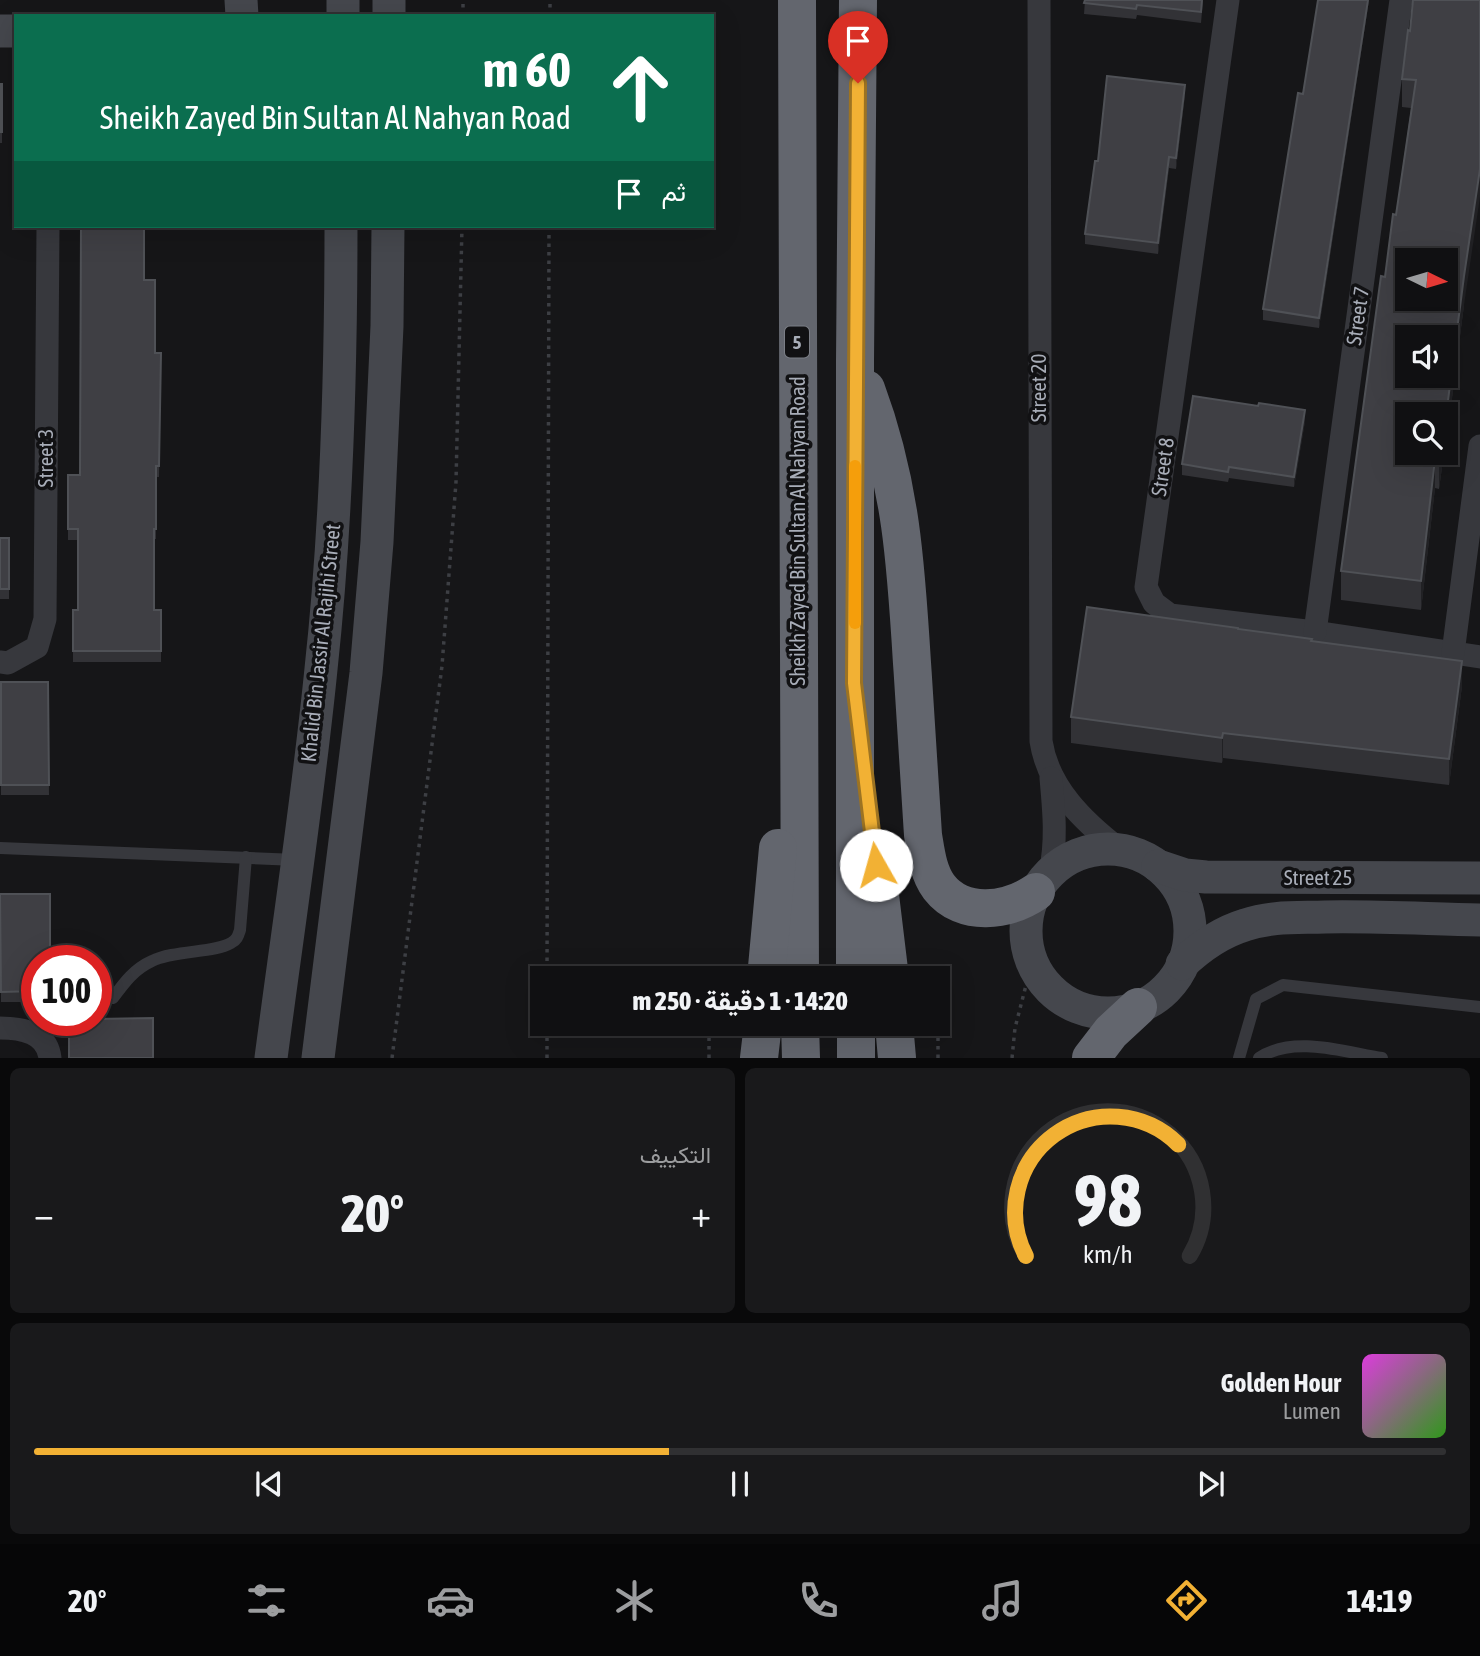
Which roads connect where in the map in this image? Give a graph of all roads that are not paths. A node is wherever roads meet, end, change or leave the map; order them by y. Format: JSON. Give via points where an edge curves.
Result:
{"nodes":[{"id":1,"x":797,"y":0,"type":"edge"},
{"id":2,"x":859,"y":0,"type":"edge"},
{"id":3,"x":1039,"y":0,"type":"edge"},
{"id":4,"x":1228,"y":0,"type":"edge"},
{"id":5,"x":1401,"y":0,"type":"edge"},
{"id":6,"x":48,"y":228,"type":"edge"},
{"id":7,"x":341,"y":228,"type":"edge"},
{"id":8,"x":388,"y":228,"type":"edge"},
{"id":9,"x":855,"y":361,"type":"junction"},
{"id":10,"x":1480,"y":446,"type":"edge"},
{"id":11,"x":334,"y":516,"type":"junction"},
{"id":12,"x":377,"y":542,"type":"junction"},
{"id":13,"x":1315,"y":632,"type":"junction"},
{"id":14,"x":1453,"y":653,"type":"junction"},
{"id":15,"x":1480,"y":657,"type":"edge"},
{"id":16,"x":0,"y":662,"type":"edge"},
{"id":17,"x":321,"y":670,"type":"junction"},
{"id":18,"x":366,"y":673,"type":"junction"},
{"id":19,"x":798,"y":683,"type":"junction"},
{"id":20,"x":854,"y":683,"type":"junction"},
{"id":21,"x":1050,"y":775,"type":"junction"},
{"id":22,"x":0,"y":848,"type":"edge"},
{"id":23,"x":1119,"y":849,"type":"junction"},
{"id":24,"x":246,"y":857,"type":"junction"},
{"id":25,"x":297,"y":860,"type":"junction"},
{"id":26,"x":1158,"y":866,"type":"junction"},
{"id":27,"x":1480,"y":878,"type":"edge"},
{"id":28,"x":1043,"y":883,"type":"junction"},
{"id":29,"x":1480,"y":920,"type":"edge"},
{"id":30,"x":1182,"y":964,"type":"junction"},
{"id":31,"x":767,"y":966,"type":"edge"},
{"id":32,"x":800,"y":966,"type":"edge"},
{"id":33,"x":855,"y":966,"type":"edge"},
{"id":34,"x":889,"y":966,"type":"edge"},
{"id":35,"x":113,"y":998,"type":"dead end"},
{"id":36,"x":1138,"y":1007,"type":"junction"},
{"id":37,"x":1480,"y":1007,"type":"edge"},
{"id":38,"x":0,"y":1028,"type":"edge"},
{"id":39,"x":762,"y":1036,"type":"edge"},
{"id":40,"x":800,"y":1036,"type":"edge"},
{"id":41,"x":856,"y":1036,"type":"edge"},
{"id":42,"x":895,"y":1036,"type":"edge"},
{"id":43,"x":50,"y":1058,"type":"edge"},
{"id":44,"x":271,"y":1058,"type":"edge"},
{"id":45,"x":318,"y":1058,"type":"edge"},
{"id":46,"x":759,"y":1058,"type":"edge"},
{"id":47,"x":801,"y":1058,"type":"edge"},
{"id":48,"x":856,"y":1058,"type":"edge"},
{"id":49,"x":897,"y":1058,"type":"edge"},
{"id":50,"x":1091,"y":1058,"type":"edge"},
{"id":51,"x":1239,"y":1058,"type":"edge"},
{"id":52,"x":1259,"y":1058,"type":"edge"},
{"id":53,"x":1382,"y":1058,"type":"edge"}],
"edges":[{"from":1,"to":19,"type":"highway","name":"Sheikh Zayed Bin Sultan Al Nahyan Road","number":"5"},
{"from":2,"to":9,"type":"highway"},
{"from":3,"to":21,"type":"street","name":"Street 20","via":[[1040,720]]},
{"from":4,"to":13,"type":"street","name":"Street 8","via":[[1146,587],[1154,603],[1170,615]]},
{"from":5,"to":13,"type":"street","name":"Street 7"},
{"from":6,"to":16,"type":"street","name":"Street 3","via":[[45,619],[37,647],[8,663]]},
{"from":7,"to":11,"type":"street","name":"Khalid Bin Jassir Al Rajihi Street"},
{"from":8,"to":12,"type":"street"},
{"from":9,"to":20,"type":"highway"},
{"from":9,"to":28,"type":"highway","via":[[885,445],[898,503],[923,835],[930,870],[945,894],[976,907],[1005,908],[1021,902]]},
{"from":10,"to":14,"type":"street"},
{"from":11,"to":12,"type":"street","via":[[347,551],[357,555],[368,552]]},
{"from":11,"to":17,"type":"street","name":"Khalid Bin Jassir Al Rajihi Street"},
{"from":12,"to":18,"type":"street"},
{"from":13,"to":14,"type":"street","name":"Street 8"},
{"from":14,"to":15,"type":"street","name":"Street 8"},
{"from":17,"to":18,"type":"street","via":[[341,659]]},
{"from":17,"to":25,"type":"street","name":"Khalid Bin Jassir Al Rajihi Street"},
{"from":18,"to":45,"type":"street"},
{"from":19,"to":31,"type":"highway"},
{"from":19,"to":32,"type":"highway","name":"Sheikh Zayed Bin Sultan Al Nahyan Road","number":"5"},
{"from":20,"to":33,"type":"highway"},
{"from":20,"to":34,"type":"highway"},
{"from":21,"to":23,"type":"street","name":"Street 20","via":[[1077,813]]},
{"from":21,"to":28,"type":"street","name":"Street 20","via":[[1055,851]]},
{"from":22,"to":24,"type":"lane"},
{"from":23,"to":26,"type":"street"},
{"from":23,"to":28,"type":"street","via":[[1077,855]]},
{"from":24,"to":25,"type":"lane"},
{"from":24,"to":35,"type":"lane","via":[[240,930],[235,940],[151,961],[132,974]]},
{"from":25,"to":44,"type":"street","name":"Khalid Bin Jassir Al Rajihi Street"},
{"from":26,"to":27,"type":"street","name":"Street 25","via":[[1206,877]]},
{"from":26,"to":30,"type":"street","via":[[1177,887],[1188,914],[1189,942]]},
{"from":28,"to":36,"type":"street","via":[[1027,919],[1028,948],[1043,980],[1057,996],[1082,1009],[1111,1013]]},
{"from":29,"to":30,"type":"street","name":"Street 25","via":[[1271,919],[1223,934]]},
{"from":30,"to":36,"type":"street","via":[[1163,992]]},
{"from":36,"to":50,"type":"highway"},
{"from":37,"to":51,"type":"lane","via":[[1283,985],[1256,999]]},
{"from":38,"to":43,"type":"street","via":[[28,1030],[41,1038]]},
{"from":39,"to":46,"type":"highway"},
{"from":40,"to":47,"type":"highway"},
{"from":41,"to":48,"type":"highway"},
{"from":42,"to":49,"type":"highway"},
{"from":52,"to":53,"type":"lane","via":[[1270,1050],[1299,1045]]}]}
